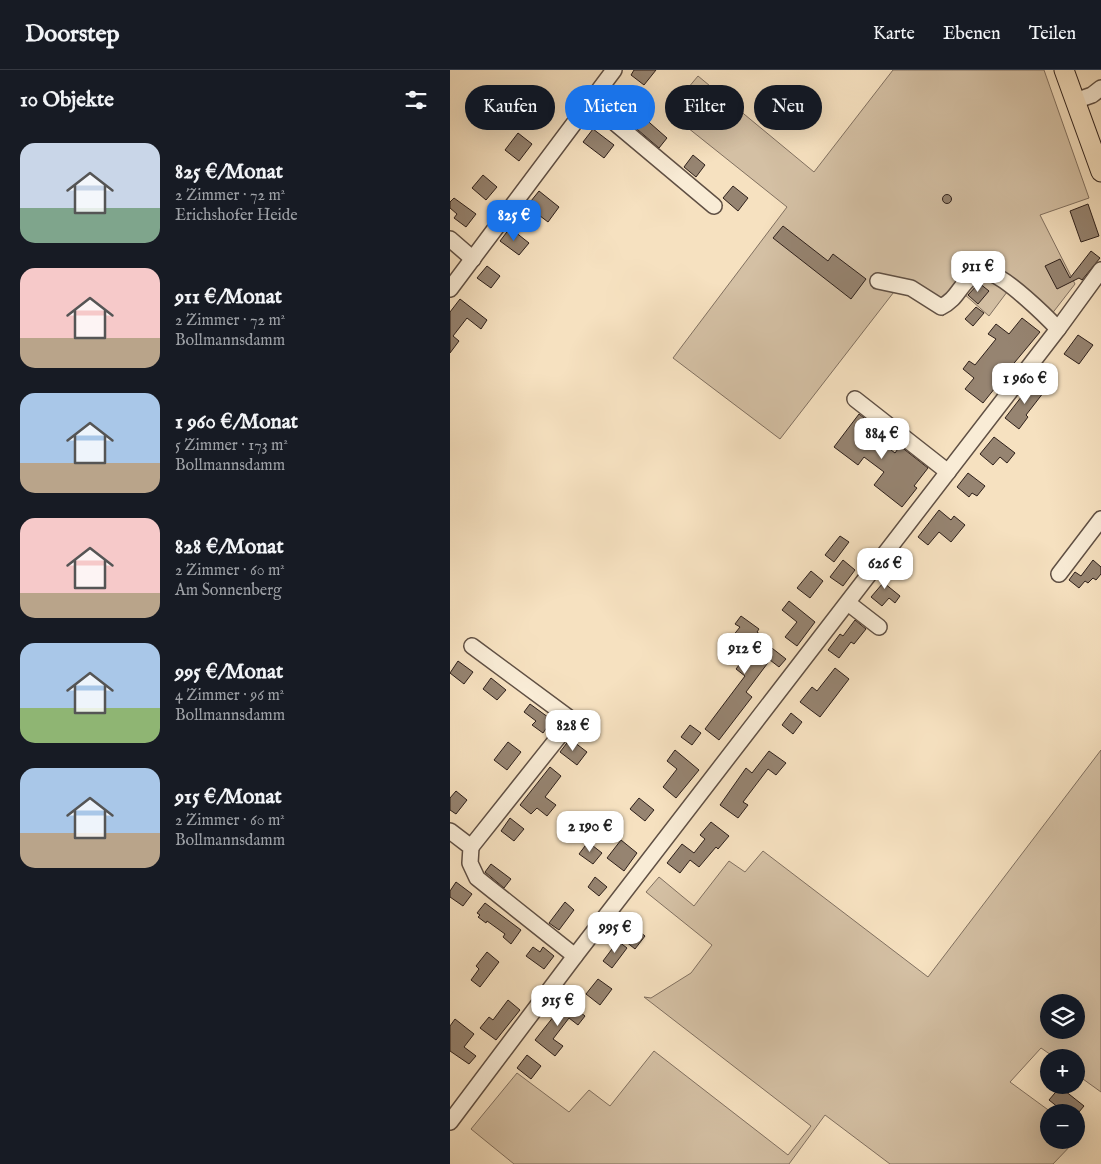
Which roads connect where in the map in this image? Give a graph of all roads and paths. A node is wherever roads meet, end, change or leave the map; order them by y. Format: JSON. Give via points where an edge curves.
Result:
{"nodes":[{"id":1,"x":614,"y":70,"type":"edge"},
{"id":2,"x":1064,"y":70,"type":"edge"},
{"id":3,"x":603,"y":85,"type":"edge"},
{"id":4,"x":1101,"y":88,"type":"edge"},
{"id":5,"x":1075,"y":101,"type":"junction"},
{"id":6,"x":569,"y":130,"type":"edge"},
{"id":7,"x":623,"y":130,"type":"edge"},
{"id":8,"x":1101,"y":172,"type":"edge"},
{"id":9,"x":714,"y":206,"type":"dead end"},
{"id":10,"x":450,"y":239,"type":"edge"},
{"id":11,"x":474,"y":259,"type":"junction"},
{"id":12,"x":1101,"y":270,"type":"edge"},
{"id":13,"x":878,"y":281,"type":"dead end"},
{"id":14,"x":450,"y":289,"type":"edge"},
{"id":15,"x":1058,"y":329,"type":"junction"},
{"id":16,"x":855,"y":399,"type":"dead end"},
{"id":17,"x":948,"y":472,"type":"junction"},
{"id":18,"x":1101,"y":519,"type":"edge"},
{"id":19,"x":1059,"y":574,"type":"dead end"},
{"id":20,"x":848,"y":603,"type":"junction"},
{"id":21,"x":879,"y":627,"type":"dead end"},
{"id":22,"x":472,"y":646,"type":"dead end"},
{"id":23,"x":450,"y":830,"type":"edge"},
{"id":24,"x":471,"y":847,"type":"junction"},
{"id":25,"x":575,"y":956,"type":"junction"},
{"id":26,"x":450,"y":1122,"type":"edge"}],
"edges":[{"from":1,"to":3,"type":"street"},
{"from":2,"to":5,"type":"main road"},
{"from":4,"to":5,"type":"street"},
{"from":5,"to":8,"type":"main road"},
{"from":6,"to":11,"type":"street"},
{"from":7,"to":9,"type":"street"},
{"from":10,"to":11,"type":"street"},
{"from":11,"to":14,"type":"street"},
{"from":12,"to":15,"type":"street"},
{"from":13,"to":15,"type":"street","via":[[910,288],[941,307],[950,302],[970,278],[978,273],[989,273],[1040,310]]},
{"from":15,"to":17,"type":"street"},
{"from":16,"to":17,"type":"street"},
{"from":17,"to":20,"type":"street"},
{"from":18,"to":19,"type":"street"},
{"from":20,"to":21,"type":"street"},
{"from":20,"to":25,"type":"street"},
{"from":22,"to":24,"type":"street","via":[[572,720]]},
{"from":23,"to":24,"type":"street"},
{"from":24,"to":25,"type":"street","via":[[470,863],[477,878]]},
{"from":25,"to":26,"type":"street"}]}
